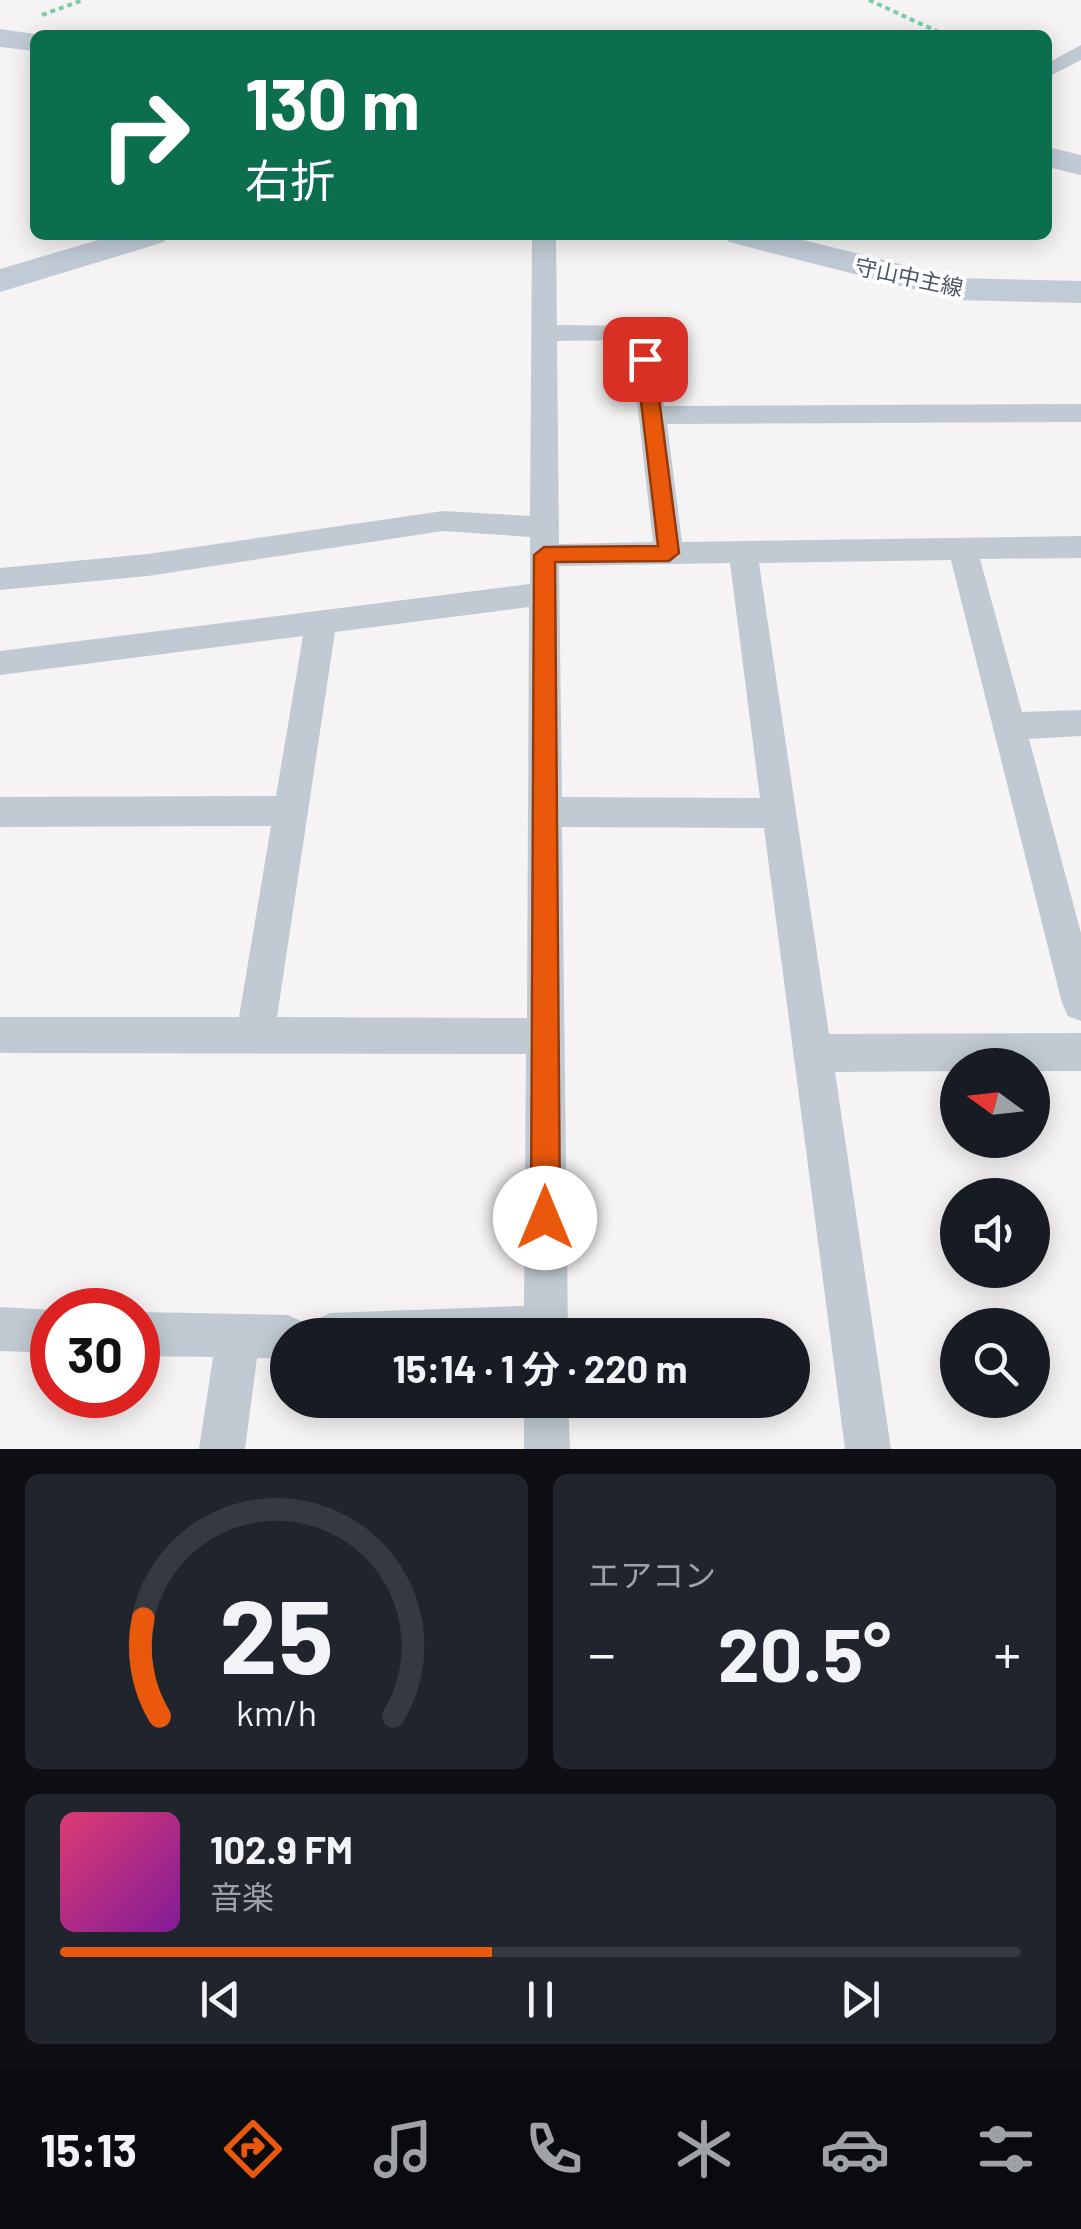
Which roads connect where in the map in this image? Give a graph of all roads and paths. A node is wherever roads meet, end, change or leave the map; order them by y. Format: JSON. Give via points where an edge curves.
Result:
{"nodes":[{"id":1,"x":869,"y":0,"type":"edge"},
{"id":2,"x":934,"y":30,"type":"edge"},
{"id":3,"x":0,"y":38,"type":"edge"},
{"id":4,"x":30,"y":41,"type":"edge"},
{"id":5,"x":1081,"y":51,"type":"edge"},
{"id":6,"x":1052,"y":69,"type":"edge"},
{"id":7,"x":1052,"y":158,"type":"edge"},
{"id":8,"x":1081,"y":165,"type":"edge"},
{"id":9,"x":67,"y":240,"type":"edge"},
{"id":10,"x":135,"y":240,"type":"edge"},
{"id":11,"x":544,"y":240,"type":"edge"},
{"id":12,"x":762,"y":240,"type":"edge"},
{"id":13,"x":0,"y":260,"type":"edge"},
{"id":14,"x":0,"y":281,"type":"edge"},
{"id":15,"x":1081,"y":292,"type":"edge"},
{"id":16,"x":544,"y":333,"type":"junction"},
{"id":17,"x":1081,"y":413,"type":"edge"},
{"id":18,"x":652,"y":415,"type":"junction"},
{"id":19,"x":544,"y":541,"type":"junction"},
{"id":20,"x":1081,"y":547,"type":"edge"},
{"id":21,"x":963,"y":549,"type":"junction"},
{"id":22,"x":742,"y":552,"type":"junction"},
{"id":23,"x":669,"y":553,"type":"junction"},
{"id":24,"x":0,"y":579,"type":"edge"},
{"id":25,"x":544,"y":594,"type":"junction"},
{"id":26,"x":321,"y":622,"type":"junction"},
{"id":27,"x":0,"y":663,"type":"edge"},
{"id":28,"x":1081,"y":722,"type":"edge"},
{"id":29,"x":1009,"y":726,"type":"junction"},
{"id":30,"x":291,"y":811,"type":"junction"},
{"id":31,"x":0,"y":812,"type":"edge"},
{"id":32,"x":545,"y":812,"type":"junction"},
{"id":33,"x":781,"y":813,"type":"junction"},
{"id":34,"x":1070,"y":918,"type":"edge"},
{"id":35,"x":1081,"y":1003,"type":"edge"},
{"id":36,"x":0,"y":1035,"type":"edge"},
{"id":37,"x":545,"y":1036,"type":"junction"},
{"id":38,"x":255,"y":1037,"type":"junction"},
{"id":39,"x":816,"y":1052,"type":"junction"},
{"id":40,"x":1081,"y":1052,"type":"edge"},
{"id":41,"x":546,"y":1318,"type":"edge"},
{"id":42,"x":0,"y":1329,"type":"edge"},
{"id":43,"x":30,"y":1330,"type":"edge"},
{"id":44,"x":160,"y":1335,"type":"edge"},
{"id":45,"x":270,"y":1337,"type":"edge"},
{"id":46,"x":238,"y":1338,"type":"junction"},
{"id":47,"x":546,"y":1418,"type":"edge"},
{"id":48,"x":222,"y":1449,"type":"edge"},
{"id":49,"x":546,"y":1449,"type":"edge"},
{"id":50,"x":868,"y":1449,"type":"edge"}],
"edges":[{"from":1,"to":2,"type":"path"},
{"from":3,"to":4,"type":"main road"},
{"from":5,"to":6,"type":"street"},
{"from":7,"to":8,"type":"main road"},
{"from":9,"to":13,"type":"main road"},
{"from":10,"to":14,"type":"main road"},
{"from":11,"to":16,"type":"street"},
{"from":12,"to":15,"type":"main road","name":"守山中主線","via":[[956,289]]},
{"from":16,"to":18,"type":"street","via":[[642,332]]},
{"from":16,"to":19,"type":"street"},
{"from":17,"to":18,"type":"street"},
{"from":18,"to":23,"type":"street"},
{"from":19,"to":23,"type":"street"},
{"from":19,"to":24,"type":"street","via":[[443,521],[148,565]]},
{"from":19,"to":25,"type":"street"},
{"from":20,"to":21,"type":"street"},
{"from":21,"to":22,"type":"street"},
{"from":21,"to":29,"type":"street"},
{"from":22,"to":23,"type":"street"},
{"from":22,"to":33,"type":"street"},
{"from":25,"to":26,"type":"street"},
{"from":25,"to":32,"type":"street"},
{"from":26,"to":27,"type":"street"},
{"from":26,"to":30,"type":"street"},
{"from":28,"to":29,"type":"street"},
{"from":29,"to":34,"type":"street"},
{"from":30,"to":31,"type":"street"},
{"from":30,"to":38,"type":"street"},
{"from":32,"to":33,"type":"street"},
{"from":32,"to":37,"type":"street"},
{"from":33,"to":39,"type":"street"},
{"from":34,"to":35,"type":"street"},
{"from":36,"to":38,"type":"street"},
{"from":37,"to":38,"type":"street"},
{"from":37,"to":41,"type":"street"},
{"from":39,"to":40,"type":"street"},
{"from":39,"to":50,"type":"street"},
{"from":42,"to":43,"type":"street"},
{"from":44,"to":46,"type":"street"},
{"from":45,"to":46,"type":"street"},
{"from":46,"to":48,"type":"street"},
{"from":47,"to":49,"type":"street"}]}
